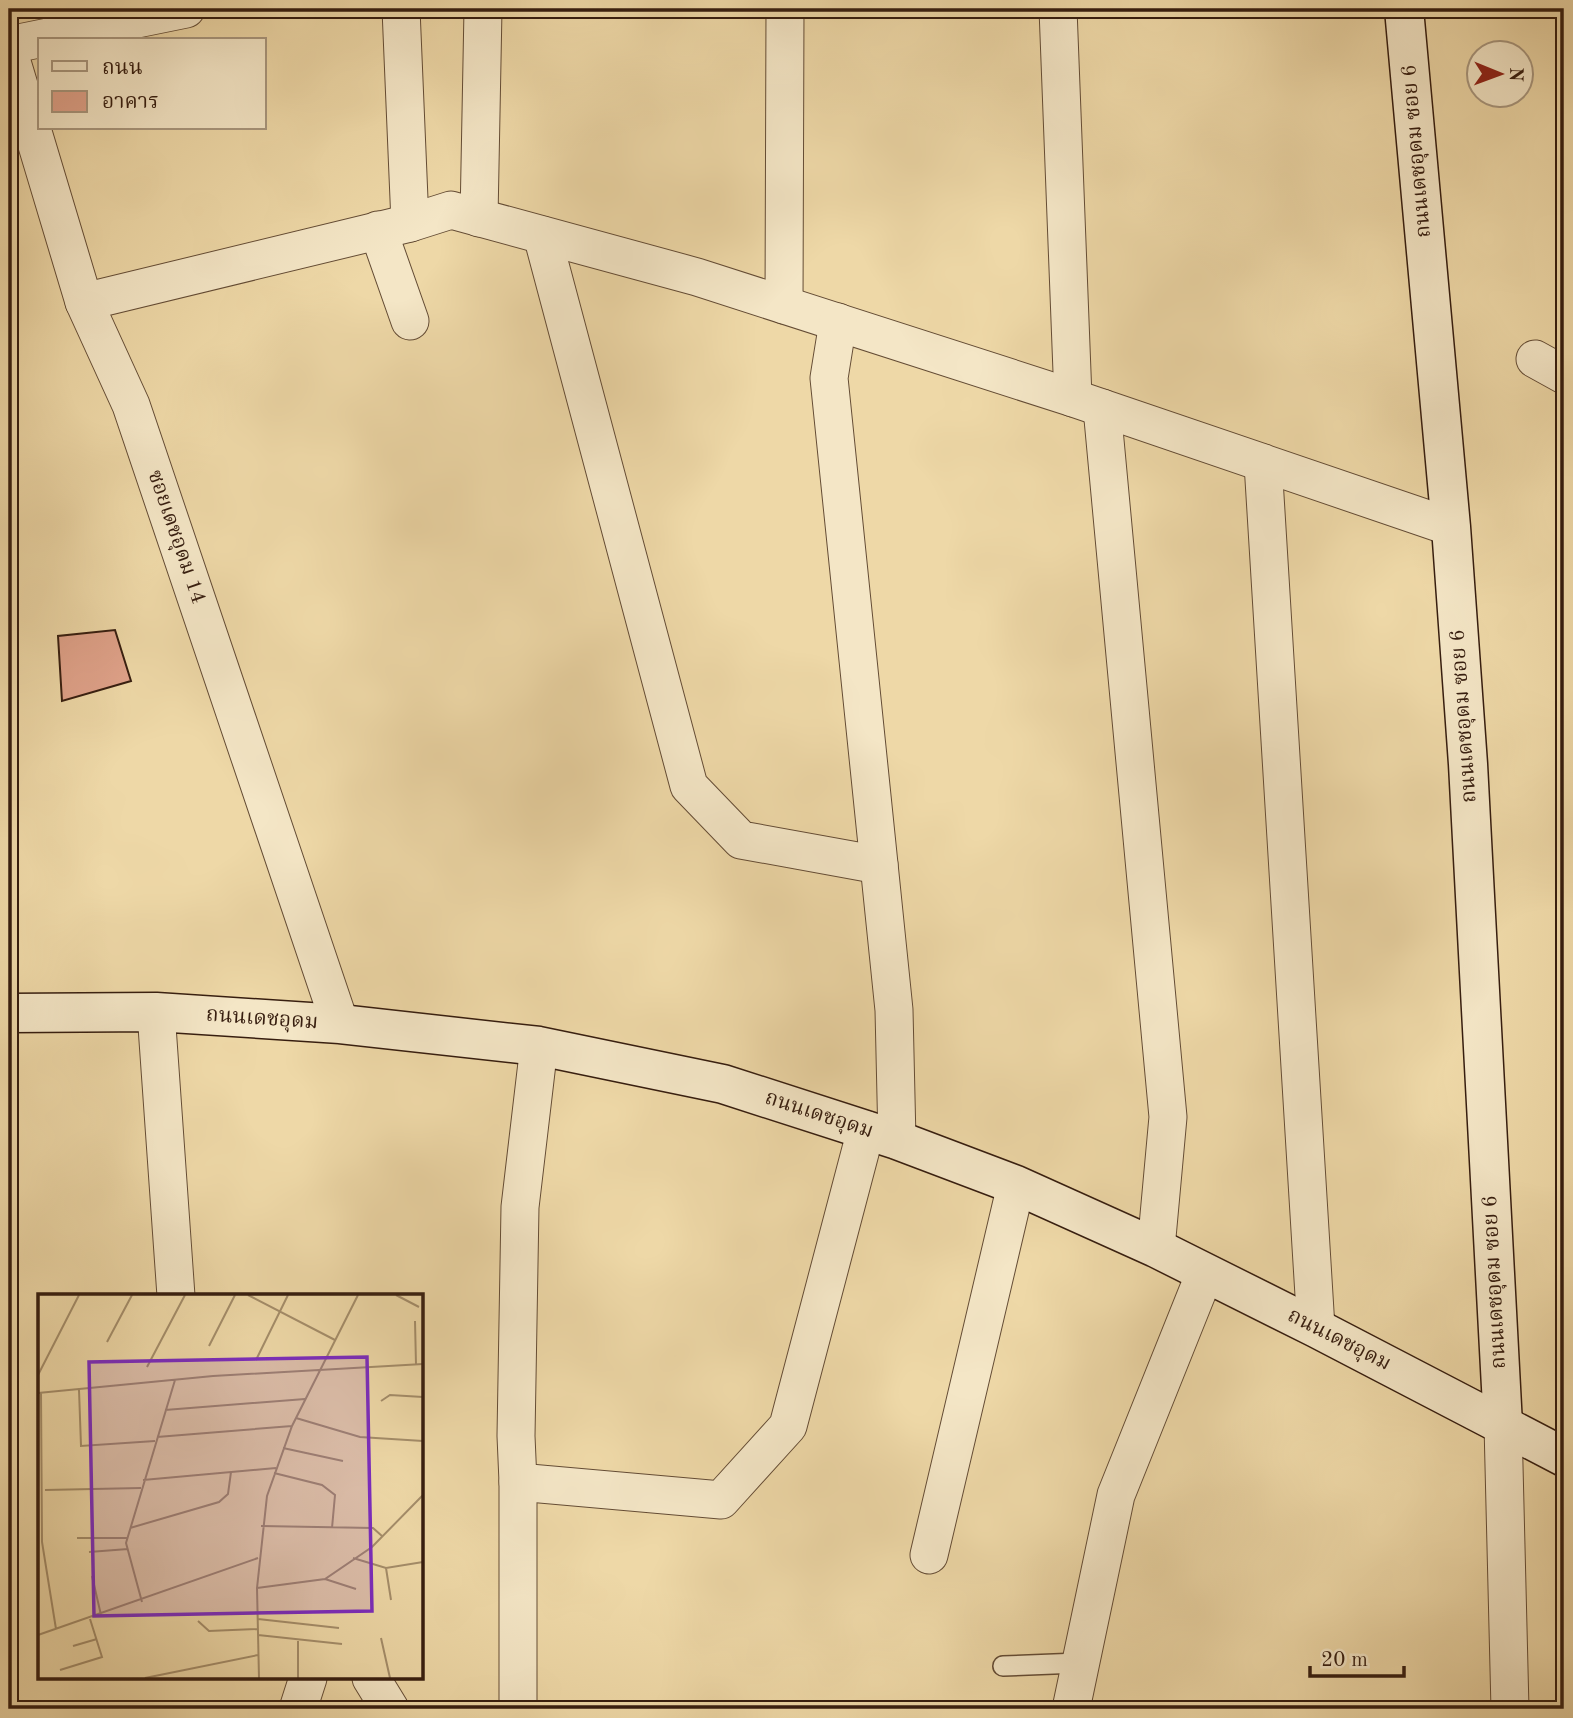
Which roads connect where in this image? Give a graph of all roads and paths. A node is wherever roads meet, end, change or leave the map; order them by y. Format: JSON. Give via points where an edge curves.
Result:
{"nodes":[{"id":1,"x":186,"y":9,"type":"edge"},
{"id":2,"x":401,"y":9,"type":"edge"},
{"id":3,"x":483,"y":9,"type":"edge"},
{"id":4,"x":785,"y":9,"type":"edge"},
{"id":5,"x":1058,"y":9,"type":"edge"},
{"id":6,"x":1404,"y":9,"type":"edge"},
{"id":7,"x":43,"y":38,"type":"edge"},
{"id":8,"x":38,"y":39,"type":"edge"},
{"id":9,"x":9,"y":45,"type":"edge"},
{"id":10,"x":9,"y":52,"type":"edge"},
{"id":11,"x":479,"y":218,"type":"junction"},
{"id":12,"x":394,"y":226,"type":"junction"},
{"id":13,"x":542,"y":235,"type":"junction"},
{"id":14,"x":84,"y":302,"type":"junction"},
{"id":15,"x":784,"y":305,"type":"junction"},
{"id":16,"x":410,"y":321,"type":"dead end"},
{"id":17,"x":838,"y":322,"type":"junction"},
{"id":18,"x":1088,"y":403,"type":"junction"},
{"id":19,"x":1263,"y":463,"type":"junction"},
{"id":20,"x":1451,"y":527,"type":"junction"},
{"id":21,"x":879,"y":865,"type":"junction"},
{"id":22,"x":156,"y":1012,"type":"junction"},
{"id":23,"x":9,"y":1013,"type":"edge"},
{"id":24,"x":340,"y":1024,"type":"junction"},
{"id":25,"x":540,"y":1046,"type":"junction"},
{"id":26,"x":881,"y":1135,"type":"junction"},
{"id":27,"x":1016,"y":1185,"type":"junction"},
{"id":28,"x":1156,"y":1248,"type":"junction"},
{"id":29,"x":1205,"y":1273,"type":"junction"},
{"id":30,"x":176,"y":1294,"type":"edge"},
{"id":31,"x":1316,"y":1328,"type":"junction"},
{"id":32,"x":1503,"y":1424,"type":"junction"},
{"id":33,"x":1564,"y":1457,"type":"edge"},
{"id":34,"x":518,"y":1482,"type":"junction"},
{"id":35,"x":929,"y":1555,"type":"dead end"},
{"id":36,"x":1079,"y":1663,"type":"junction"},
{"id":37,"x":1003,"y":1666,"type":"dead end"},
{"id":38,"x":307,"y":1680,"type":"edge"},
{"id":39,"x":372,"y":1680,"type":"edge"},
{"id":40,"x":298,"y":1709,"type":"edge"},
{"id":41,"x":390,"y":1709,"type":"edge"},
{"id":42,"x":518,"y":1709,"type":"edge"},
{"id":43,"x":1071,"y":1709,"type":"edge"},
{"id":44,"x":1510,"y":1709,"type":"edge"}],
"edges":[{"from":1,"to":7,"type":"street"},
{"from":2,"to":12,"type":"street"},
{"from":3,"to":11,"type":"street"},
{"from":4,"to":15,"type":"street"},
{"from":5,"to":18,"type":"street"},
{"from":6,"to":20,"type":"main road","name":"ถนนเดชอุดม ซอย 6"},
{"from":8,"to":9,"type":"street"},
{"from":10,"to":14,"type":"street","name":"ซอยเดชอุดม 14"},
{"from":11,"to":12,"type":"street","via":[[452,211]]},
{"from":11,"to":13,"type":"street"},
{"from":12,"to":14,"type":"street"},
{"from":12,"to":16,"type":"street"},
{"from":13,"to":15,"type":"street"},
{"from":13,"to":21,"type":"street","via":[[689,786],[741,841]]},
{"from":14,"to":24,"type":"street","name":"ซอยเดชอุดม 14","via":[[131,405]]},
{"from":15,"to":17,"type":"street"},
{"from":17,"to":18,"type":"street"},
{"from":17,"to":21,"type":"street","via":[[829,378]]},
{"from":18,"to":19,"type":"street"},
{"from":18,"to":28,"type":"street","via":[[1168,1117]]},
{"from":19,"to":20,"type":"street"},
{"from":19,"to":31,"type":"street"},
{"from":20,"to":32,"type":"main road","name":"ถนนเดชอุดม ซอย 6"},
{"from":21,"to":26,"type":"street","via":[[894,1010]]},
{"from":22,"to":23,"type":"main road","name":"ถนนเดชอุดม"},
{"from":22,"to":24,"type":"main road","name":"ถนนเดชอุดม"},
{"from":22,"to":30,"type":"street"},
{"from":24,"to":25,"type":"main road","name":"ถนนเดชอุดม"},
{"from":25,"to":26,"type":"main road","name":"ถนนเดชอุดม","via":[[723,1084]]},
{"from":25,"to":34,"type":"street","via":[[520,1208]]},
{"from":26,"to":27,"type":"main road","name":"ถนนเดชอุดม"},
{"from":26,"to":34,"type":"street","via":[[789,1426],[721,1500]]},
{"from":27,"to":28,"type":"main road","name":"ถนนเดชอุดม"},
{"from":27,"to":35,"type":"street"},
{"from":28,"to":29,"type":"main road","name":"ถนนเดชอุดม"},
{"from":29,"to":31,"type":"main road","name":"ถนนเดชอุดม"},
{"from":29,"to":36,"type":"street","via":[[1116,1495]]},
{"from":31,"to":32,"type":"main road","name":"ถนนเดชอุดม"},
{"from":32,"to":33,"type":"main road","name":"ถนนเดชอุดม"},
{"from":32,"to":44,"type":"street"},
{"from":34,"to":42,"type":"street"},
{"from":36,"to":37,"type":"lane"},
{"from":36,"to":43,"type":"street"},
{"from":38,"to":40,"type":"street"},
{"from":39,"to":41,"type":"street"}]}
